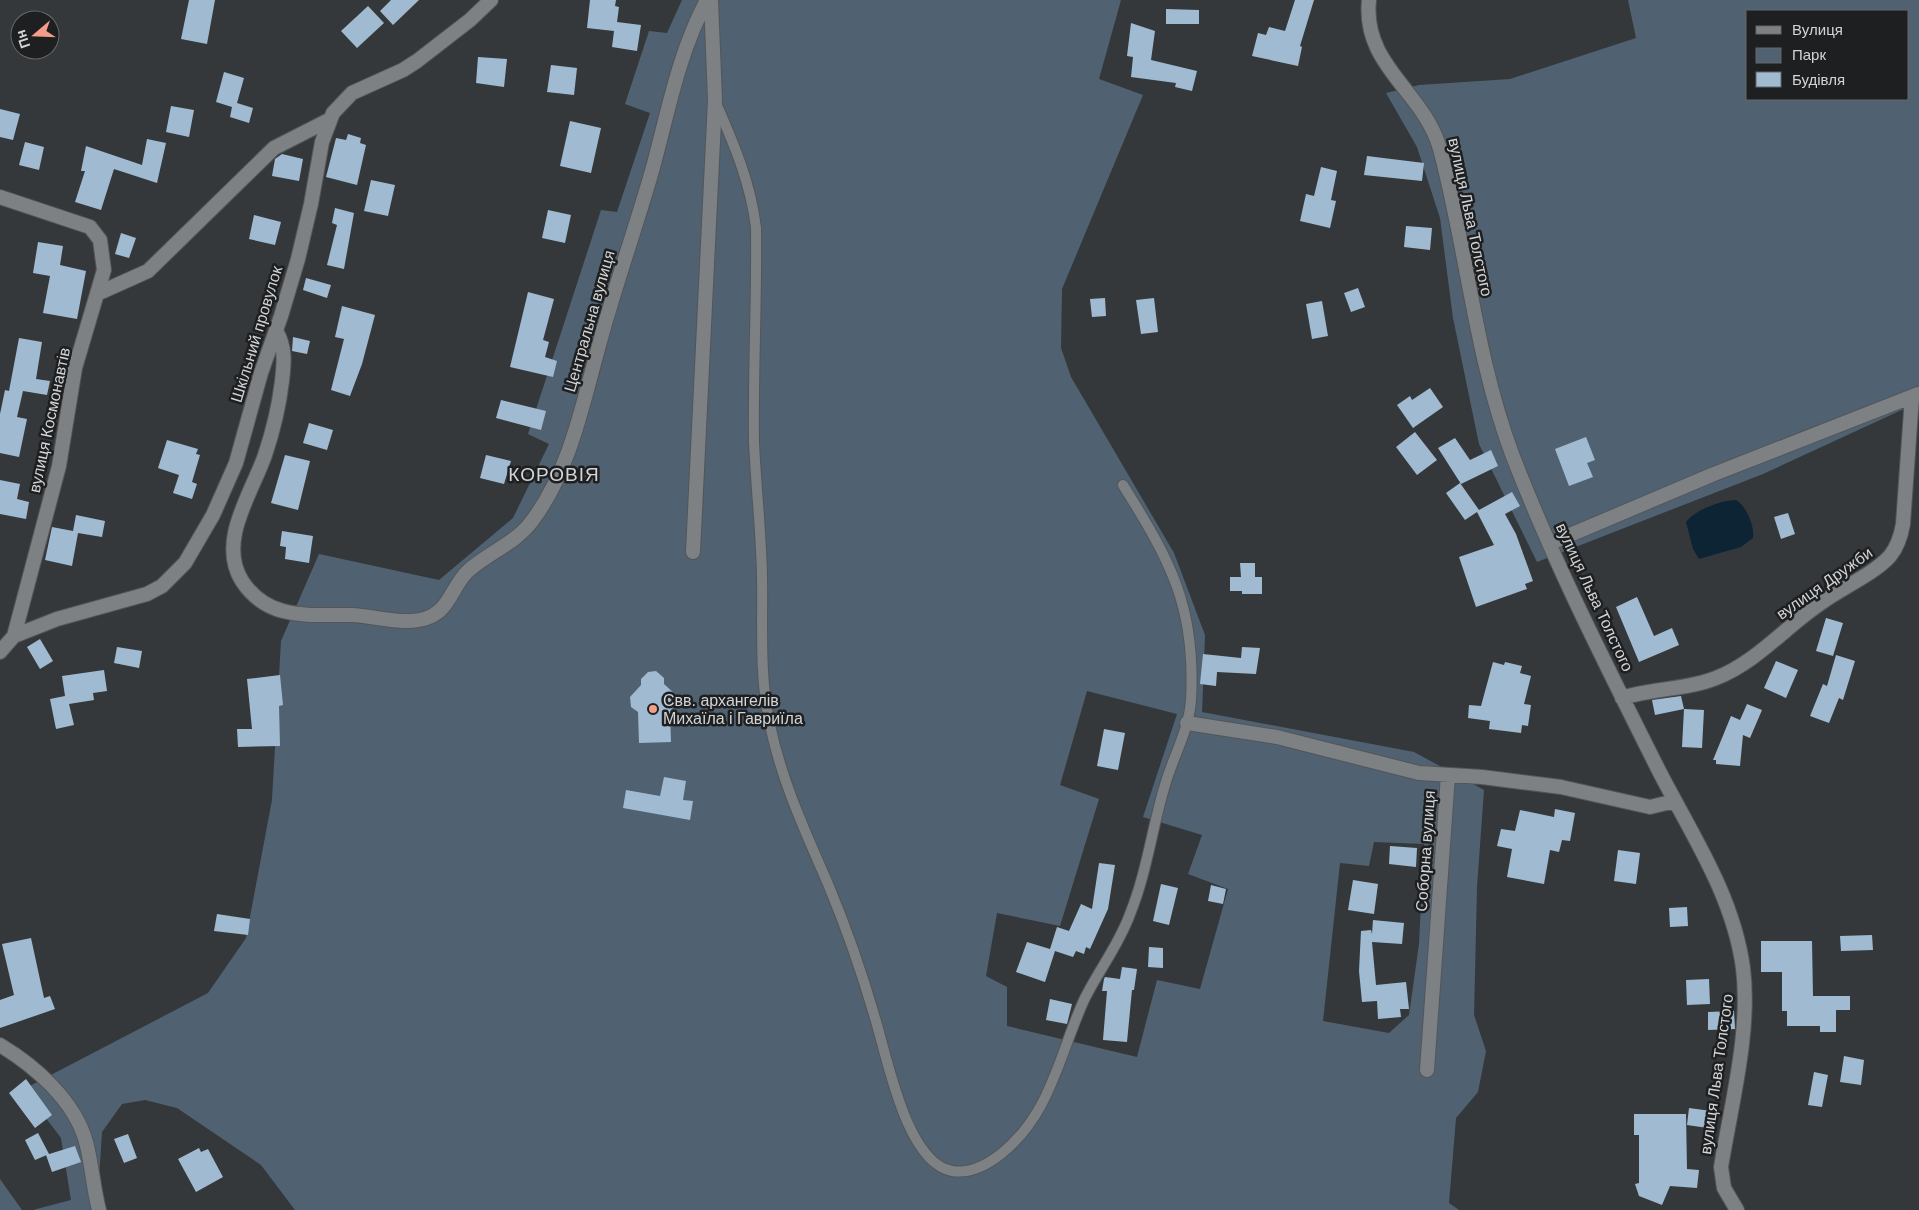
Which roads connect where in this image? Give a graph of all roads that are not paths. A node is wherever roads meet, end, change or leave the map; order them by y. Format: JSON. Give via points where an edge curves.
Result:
{"nodes":[{"id":1,"x":490,"y":0,"type":"edge"},
{"id":2,"x":706,"y":0,"type":"edge"},
{"id":3,"x":711,"y":0,"type":"edge"},
{"id":4,"x":1369,"y":0,"type":"edge"},
{"id":5,"x":715,"y":100,"type":"junction"},
{"id":6,"x":329,"y":120,"type":"junction"},
{"id":7,"x":0,"y":197,"type":"edge"},
{"id":8,"x":99,"y":293,"type":"junction"},
{"id":9,"x":276,"y":331,"type":"junction"},
{"id":10,"x":1915,"y":396,"type":"edge"},
{"id":11,"x":1123,"y":485,"type":"dead end"},
{"id":12,"x":1551,"y":543,"type":"junction"},
{"id":13,"x":693,"y":552,"type":"dead end"},
{"id":14,"x":14,"y":636,"type":"junction"},
{"id":15,"x":0,"y":652,"type":"edge"},
{"id":16,"x":1622,"y":698,"type":"junction"},
{"id":17,"x":1187,"y":723,"type":"junction"},
{"id":18,"x":1448,"y":775,"type":"junction"},
{"id":19,"x":1675,"y":801,"type":"junction"},
{"id":20,"x":0,"y":1045,"type":"edge"},
{"id":21,"x":1427,"y":1070,"type":"dead end"},
{"id":22,"x":99,"y":1210,"type":"edge"},
{"id":23,"x":1737,"y":1210,"type":"edge"}],
"edges":[{"from":1,"to":6,"type":"street","name":"Шкільний провулок","via":[[410,65],[346,97]]},
{"from":2,"to":9,"type":"street","name":"Центральна вулиця","via":[[678,67],[651,175],[579,417],[557,478],[527,528],[472,568],[439,612],[415,620],[361,615],[303,616],[267,604],[241,580],[234,565],[234,539],[266,453],[280,398],[284,353],[282,340]]},
{"from":3,"to":5,"type":"street"},
{"from":4,"to":12,"type":"street","name":"вулиця Льва Толстого","via":[[1368,24],[1378,53],[1422,111],[1437,140],[1495,401],[1511,452]]},
{"from":5,"to":13,"type":"street"},
{"from":5,"to":17,"type":"lane","via":[[748,184],[756,228],[754,438],[762,572],[762,670],[770,726],[792,803],[857,963],[901,1105],[923,1152],[945,1170],[962,1172],[987,1164],[1018,1138],[1040,1109],[1083,1004],[1131,912],[1144,873],[1167,777]]},
{"from":6,"to":8,"type":"street","via":[[274,148],[148,271]]},
{"from":6,"to":9,"type":"street","name":"Шкільний провулок","via":[[305,233]]},
{"from":7,"to":8,"type":"street","name":"вулиця Космонавтів","via":[[94,230],[100,240],[104,270]]},
{"from":8,"to":14,"type":"street","name":"вулиця Космонавтів","via":[[75,368],[59,466]]},
{"from":9,"to":14,"type":"street","name":"Шкільний провулок","via":[[230,477],[193,552],[178,572],[147,594],[57,619]]},
{"from":10,"to":12,"type":"street","via":[[1714,474]]},
{"from":10,"to":16,"type":"street","name":"вулиця Дружби","via":[[1903,524],[1898,544],[1886,561],[1820,603],[1732,671],[1708,681],[1649,690]]},
{"from":11,"to":17,"type":"lane","via":[[1158,542],[1188,618],[1191,701]]},
{"from":12,"to":16,"type":"street","name":"вулиця Льва Толстого","via":[[1581,615]]},
{"from":14,"to":15,"type":"street","name":"вулиця Космонавтів"},
{"from":16,"to":19,"type":"street","name":"вулиця Льва Толстого"},
{"from":17,"to":18,"type":"street","via":[[1277,737],[1412,772]]},
{"from":18,"to":19,"type":"street","name":"Соборна вулиця","via":[[1560,787],[1650,807]]},
{"from":18,"to":21,"type":"street","name":"Соборна вулиця"},
{"from":19,"to":23,"type":"street","name":"вулиця Льва Толстого","via":[[1718,884],[1738,942],[1742,965],[1745,990],[1742,1034],[1721,1167],[1724,1188]]},
{"from":20,"to":22,"type":"street","via":[[40,1074],[78,1121],[86,1142]]}]}
